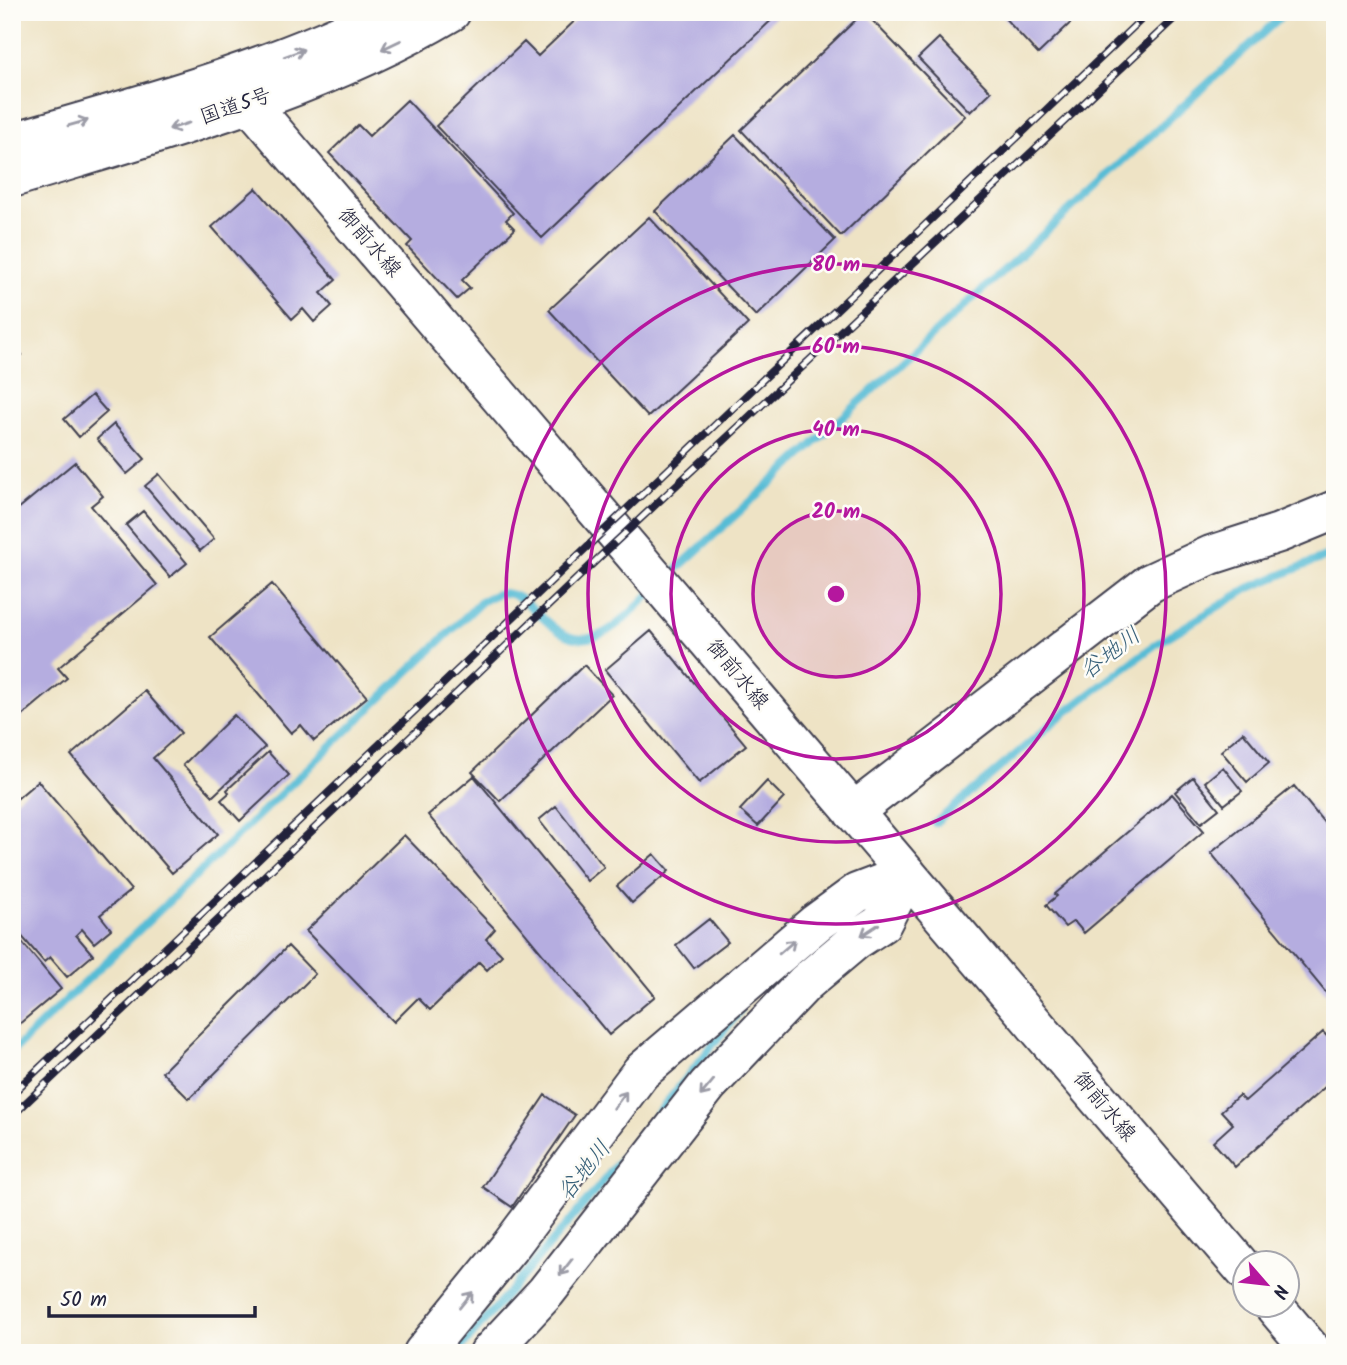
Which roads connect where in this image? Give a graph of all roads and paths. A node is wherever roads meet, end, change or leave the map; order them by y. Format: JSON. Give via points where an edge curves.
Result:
{"nodes":[{"id":1,"x":387,"y":12,"type":"edge"},
{"id":2,"x":451,"y":12,"type":"edge"},
{"id":3,"x":238,"y":90,"type":"junction"},
{"id":4,"x":12,"y":142,"type":"edge"},
{"id":5,"x":12,"y":178,"type":"edge"},
{"id":6,"x":1335,"y":510,"type":"edge"},
{"id":7,"x":853,"y":812,"type":"junction"},
{"id":8,"x":907,"y":874,"type":"junction"},
{"id":9,"x":1232,"y":1257,"type":"edge"},
{"id":10,"x":1286,"y":1320,"type":"edge"},
{"id":11,"x":423,"y":1353,"type":"edge"},
{"id":12,"x":489,"y":1353,"type":"edge"},
{"id":13,"x":1314,"y":1353,"type":"edge"}],
"edges":[{"from":3,"to":1,"type":"main road","name":"国道5号","one_way":true},
{"from":2,"to":3,"type":"main road","name":"国道5号","one_way":true,"via":[[367,56]]},
{"from":4,"to":3,"type":"main road","name":"国道5号","one_way":true},
{"from":3,"to":5,"type":"main road","name":"国道5号","one_way":true},
{"from":3,"to":7,"type":"main road","name":"御前水線"},
{"from":6,"to":7,"type":"main road","via":[[1211,555],[1150,583]]},
{"from":7,"to":8,"type":"main road","name":"御前水線"},
{"from":8,"to":9,"type":"main road","name":"御前水線"},
{"from":11,"to":8,"type":"main road","one_way":true,"via":[[641,1072],[816,923],[857,894]]},
{"from":8,"to":12,"type":"main road","one_way":true,"via":[[881,923],[805,983],[708,1085],[547,1292]]},
{"from":10,"to":13,"type":"main road"}]}
